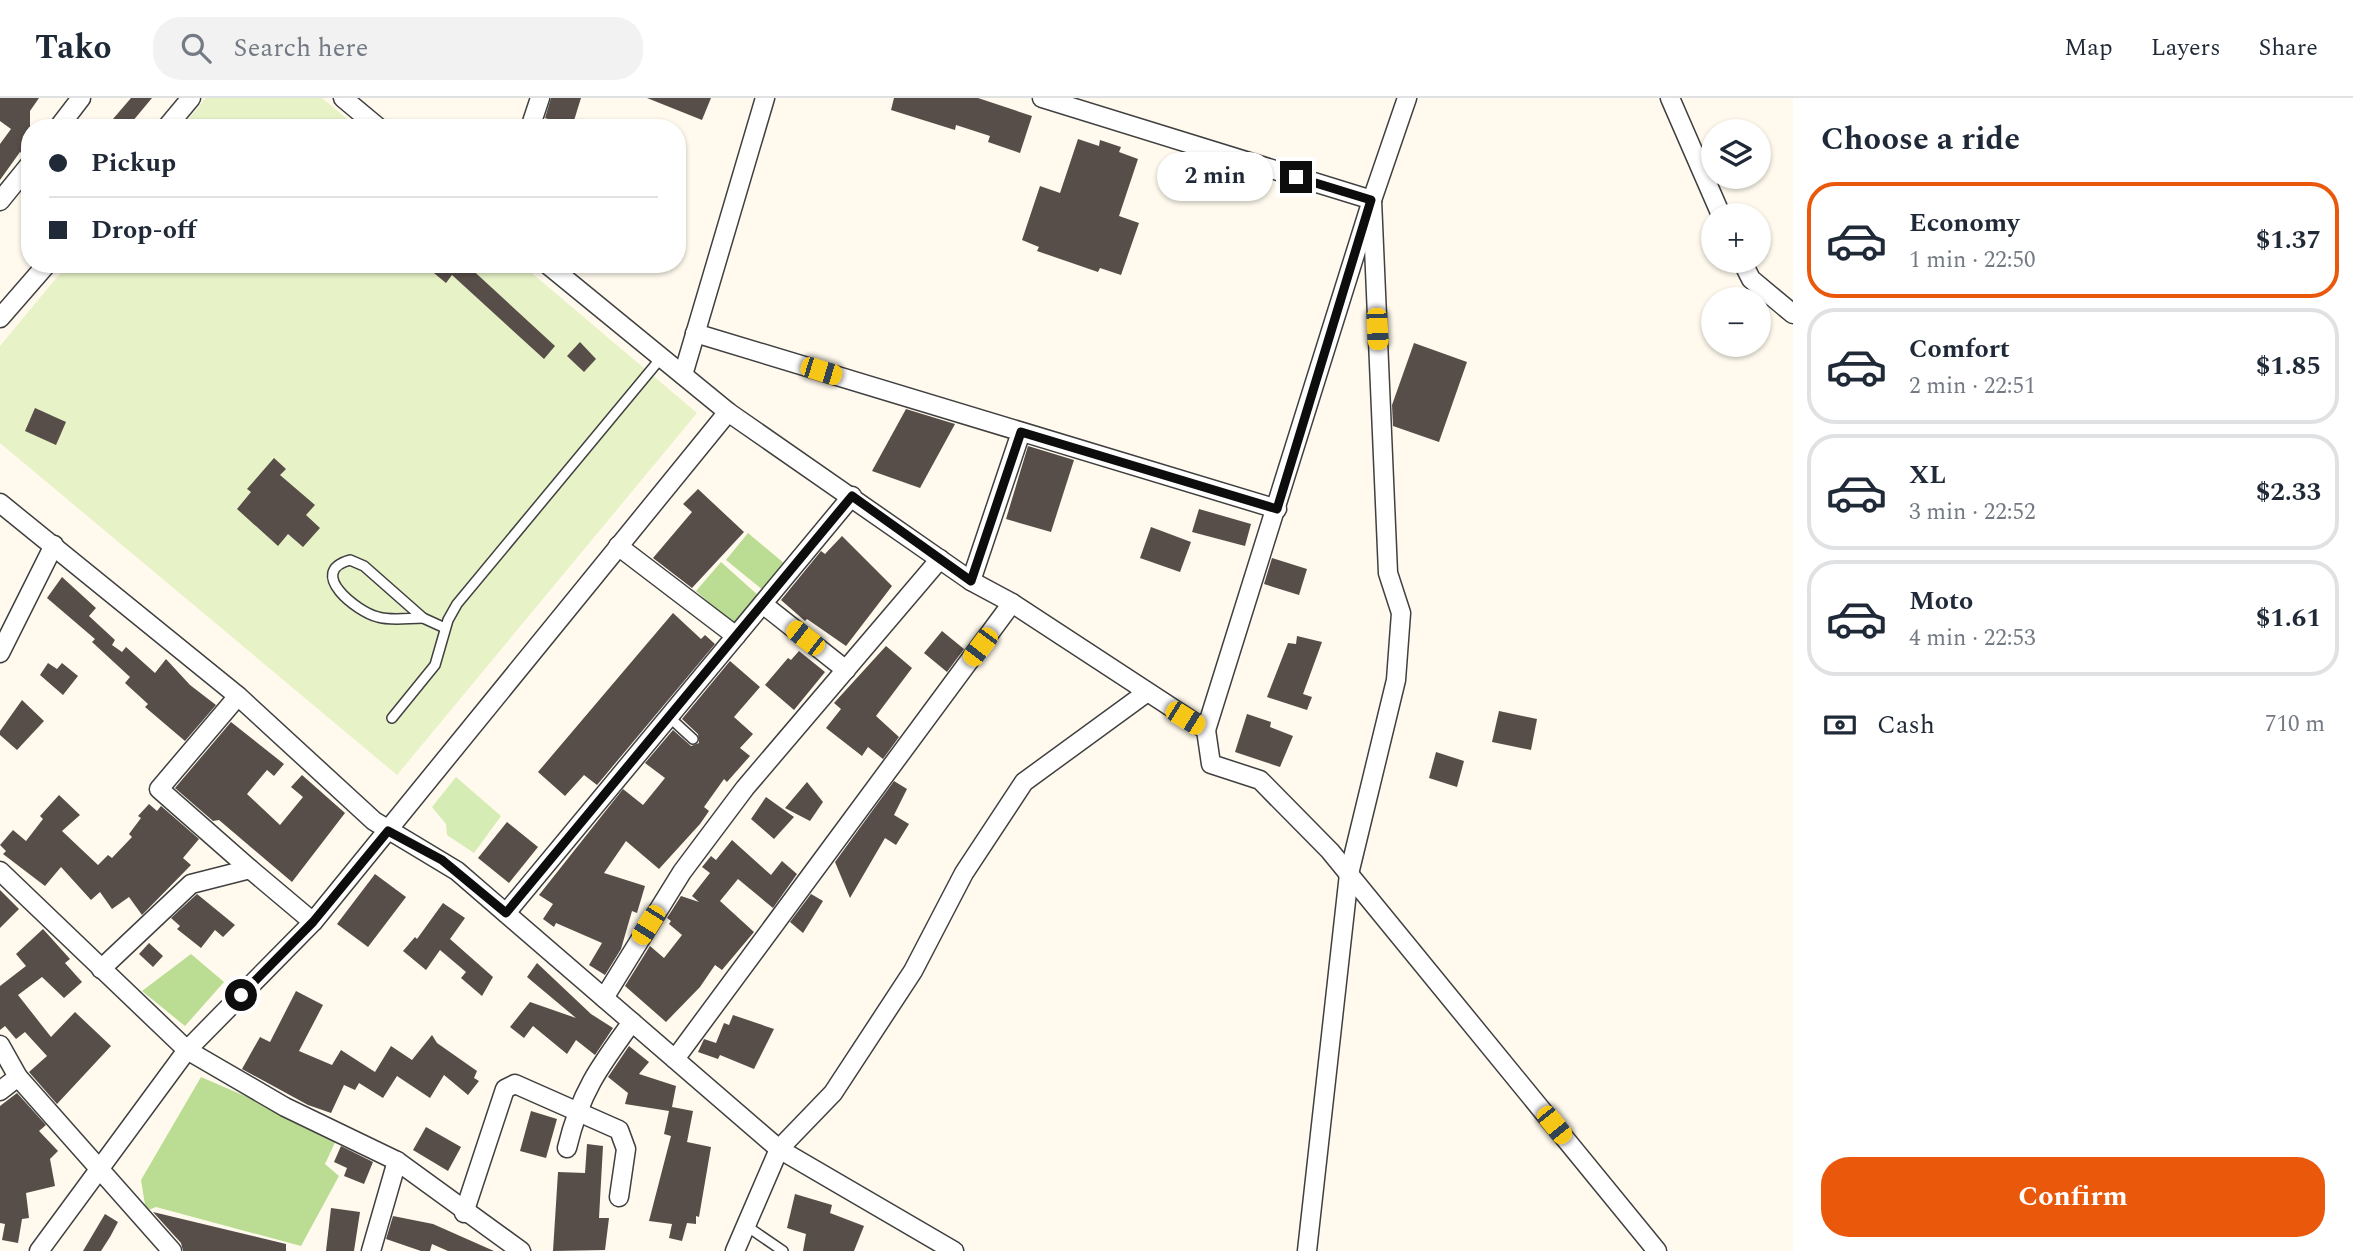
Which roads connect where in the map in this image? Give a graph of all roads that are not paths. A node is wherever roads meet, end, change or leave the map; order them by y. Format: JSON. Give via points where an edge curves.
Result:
{"nodes":[{"id":1,"x":81,"y":98,"type":"edge"},
{"id":2,"x":191,"y":98,"type":"edge"},
{"id":3,"x":343,"y":98,"type":"edge"},
{"id":4,"x":540,"y":98,"type":"edge"},
{"id":5,"x":765,"y":98,"type":"edge"},
{"id":6,"x":1042,"y":98,"type":"edge"},
{"id":7,"x":1407,"y":98,"type":"edge"},
{"id":8,"x":1670,"y":98,"type":"edge"},
{"id":9,"x":65,"y":119,"type":"edge"},
{"id":10,"x":174,"y":119,"type":"edge"},
{"id":11,"x":368,"y":119,"type":"edge"},
{"id":12,"x":533,"y":119,"type":"edge"},
{"id":13,"x":21,"y":179,"type":"edge"},
{"id":14,"x":1371,"y":200,"type":"junction"},
{"id":15,"x":0,"y":201,"type":"edge"},
{"id":16,"x":1716,"y":203,"type":"edge"},
{"id":17,"x":39,"y":273,"type":"edge"},
{"id":18,"x":558,"y":273,"type":"edge"},
{"id":19,"x":1748,"y":273,"type":"edge"},
{"id":20,"x":1793,"y":314,"type":"edge"},
{"id":21,"x":0,"y":318,"type":"edge"},
{"id":22,"x":695,"y":333,"type":"junction"},
{"id":23,"x":661,"y":358,"type":"junction"},
{"id":24,"x":683,"y":375,"type":"junction"},
{"id":25,"x":728,"y":412,"type":"junction"},
{"id":26,"x":1021,"y":432,"type":"junction"},
{"id":27,"x":852,"y":496,"type":"junction"},
{"id":28,"x":0,"y":503,"type":"edge"},
{"id":29,"x":1277,"y":509,"type":"junction"},
{"id":30,"x":54,"y":545,"type":"junction"},
{"id":31,"x":618,"y":546,"type":"junction"},
{"id":32,"x":940,"y":559,"type":"junction"},
{"id":33,"x":971,"y":581,"type":"junction"},
{"id":34,"x":1012,"y":603,"type":"junction"},
{"id":35,"x":764,"y":605,"type":"junction"},
{"id":36,"x":422,"y":618,"type":"junction"},
{"id":37,"x":445,"y":628,"type":"junction"},
{"id":38,"x":736,"y":636,"type":"junction"},
{"id":39,"x":0,"y":653,"type":"edge"},
{"id":40,"x":846,"y":670,"type":"junction"},
{"id":41,"x":1146,"y":693,"type":"junction"},
{"id":42,"x":238,"y":696,"type":"junction"},
{"id":43,"x":668,"y":716,"type":"junction"},
{"id":44,"x":391,"y":718,"type":"dead end"},
{"id":45,"x":1206,"y":730,"type":"junction"},
{"id":46,"x":693,"y":739,"type":"dead end"},
{"id":47,"x":388,"y":831,"type":"junction"},
{"id":48,"x":250,"y":869,"type":"junction"},
{"id":49,"x":0,"y":871,"type":"edge"},
{"id":50,"x":1349,"y":873,"type":"junction"},
{"id":51,"x":506,"y":913,"type":"junction"},
{"id":52,"x":313,"y":922,"type":"junction"},
{"id":53,"x":101,"y":969,"type":"junction"},
{"id":54,"x":604,"y":998,"type":"junction"},
{"id":55,"x":632,"y":1022,"type":"junction"},
{"id":56,"x":0,"y":1045,"type":"edge"},
{"id":57,"x":187,"y":1050,"type":"junction"},
{"id":58,"x":675,"y":1059,"type":"junction"},
{"id":59,"x":18,"y":1077,"type":"junction"},
{"id":60,"x":0,"y":1091,"type":"edge"},
{"id":61,"x":576,"y":1109,"type":"junction"},
{"id":62,"x":567,"y":1148,"type":"dead end"},
{"id":63,"x":779,"y":1149,"type":"junction"},
{"id":64,"x":397,"y":1161,"type":"junction"},
{"id":65,"x":99,"y":1166,"type":"junction"},
{"id":66,"x":619,"y":1197,"type":"dead end"},
{"id":67,"x":464,"y":1213,"type":"junction"},
{"id":68,"x":748,"y":1227,"type":"junction"},
{"id":69,"x":503,"y":1245,"type":"edge"},
{"id":70,"x":39,"y":1251,"type":"edge"},
{"id":71,"x":172,"y":1251,"type":"edge"},
{"id":72,"x":371,"y":1251,"type":"edge"},
{"id":73,"x":521,"y":1251,"type":"edge"},
{"id":74,"x":735,"y":1251,"type":"edge"},
{"id":75,"x":783,"y":1251,"type":"edge"},
{"id":76,"x":954,"y":1251,"type":"edge"},
{"id":77,"x":1307,"y":1251,"type":"edge"},
{"id":78,"x":1657,"y":1251,"type":"edge"}],
"edges":[{"from":1,"to":9,"type":"street"},
{"from":2,"to":10,"type":"street"},
{"from":3,"to":11,"type":"street"},
{"from":4,"to":12,"type":"street"},
{"from":5,"to":22,"type":"street"},
{"from":6,"to":14,"type":"street"},
{"from":7,"to":14,"type":"street"},
{"from":8,"to":16,"type":"street"},
{"from":13,"to":15,"type":"street"},
{"from":14,"to":29,"type":"street"},
{"from":14,"to":50,"type":"street","via":[[1388,573],[1401,613],[1396,680]]},
{"from":17,"to":21,"type":"street"},
{"from":18,"to":23,"type":"street"},
{"from":19,"to":20,"type":"street"},
{"from":22,"to":24,"type":"street"},
{"from":22,"to":26,"type":"street"},
{"from":23,"to":24,"type":"street"},
{"from":23,"to":37,"type":"lane","via":[[457,604]]},
{"from":24,"to":25,"type":"street"},
{"from":25,"to":27,"type":"street"},
{"from":25,"to":31,"type":"street"},
{"from":26,"to":29,"type":"street"},
{"from":26,"to":33,"type":"street"},
{"from":27,"to":32,"type":"street"},
{"from":27,"to":35,"type":"street"},
{"from":28,"to":30,"type":"street"},
{"from":29,"to":45,"type":"street"},
{"from":30,"to":39,"type":"street"},
{"from":30,"to":42,"type":"street"},
{"from":31,"to":38,"type":"street"},
{"from":31,"to":47,"type":"street"},
{"from":32,"to":33,"type":"street"},
{"from":32,"to":40,"type":"street"},
{"from":33,"to":34,"type":"street"},
{"from":34,"to":41,"type":"street"},
{"from":34,"to":58,"type":"street"},
{"from":35,"to":38,"type":"street"},
{"from":35,"to":40,"type":"street"},
{"from":36,"to":36,"type":"lane","via":[[370,615],[336,588],[337,566],[358,562]]},
{"from":36,"to":37,"type":"lane"},
{"from":37,"to":44,"type":"lane","via":[[436,665]]},
{"from":38,"to":43,"type":"street"},
{"from":40,"to":54,"type":"street","via":[[745,788],[682,872]]},
{"from":41,"to":45,"type":"street"},
{"from":41,"to":63,"type":"street","via":[[1024,782],[964,873],[913,971],[832,1093]]},
{"from":42,"to":47,"type":"street"},
{"from":42,"to":48,"type":"street","via":[[159,789]]},
{"from":43,"to":46,"type":"lane"},
{"from":43,"to":51,"type":"street"},
{"from":45,"to":50,"type":"street","via":[[1211,764],[1261,779]]},
{"from":47,"to":51,"type":"street","via":[[442,860]]},
{"from":47,"to":52,"type":"street"},
{"from":48,"to":52,"type":"street"},
{"from":48,"to":53,"type":"street","via":[[191,884]]},
{"from":49,"to":53,"type":"street"},
{"from":50,"to":77,"type":"street"},
{"from":50,"to":78,"type":"street"},
{"from":51,"to":54,"type":"street"},
{"from":52,"to":57,"type":"street"},
{"from":53,"to":57,"type":"street"},
{"from":54,"to":55,"type":"street"},
{"from":55,"to":58,"type":"street"},
{"from":55,"to":61,"type":"street"},
{"from":56,"to":59,"type":"street"},
{"from":57,"to":64,"type":"street","via":[[285,1107]]},
{"from":57,"to":65,"type":"street"},
{"from":58,"to":63,"type":"street"},
{"from":59,"to":60,"type":"street"},
{"from":59,"to":65,"type":"street"},
{"from":61,"to":62,"type":"street"},
{"from":61,"to":66,"type":"street","via":[[615,1126],[622,1134],[625,1149]]},
{"from":61,"to":67,"type":"street","via":[[519,1084],[508,1086]]},
{"from":63,"to":68,"type":"street"},
{"from":63,"to":76,"type":"street"},
{"from":64,"to":67,"type":"street"},
{"from":64,"to":72,"type":"street"},
{"from":65,"to":70,"type":"street"},
{"from":65,"to":71,"type":"street"},
{"from":67,"to":69,"type":"street"},
{"from":68,"to":74,"type":"street"},
{"from":68,"to":75,"type":"lane"},
{"from":69,"to":73,"type":"street"}]}
